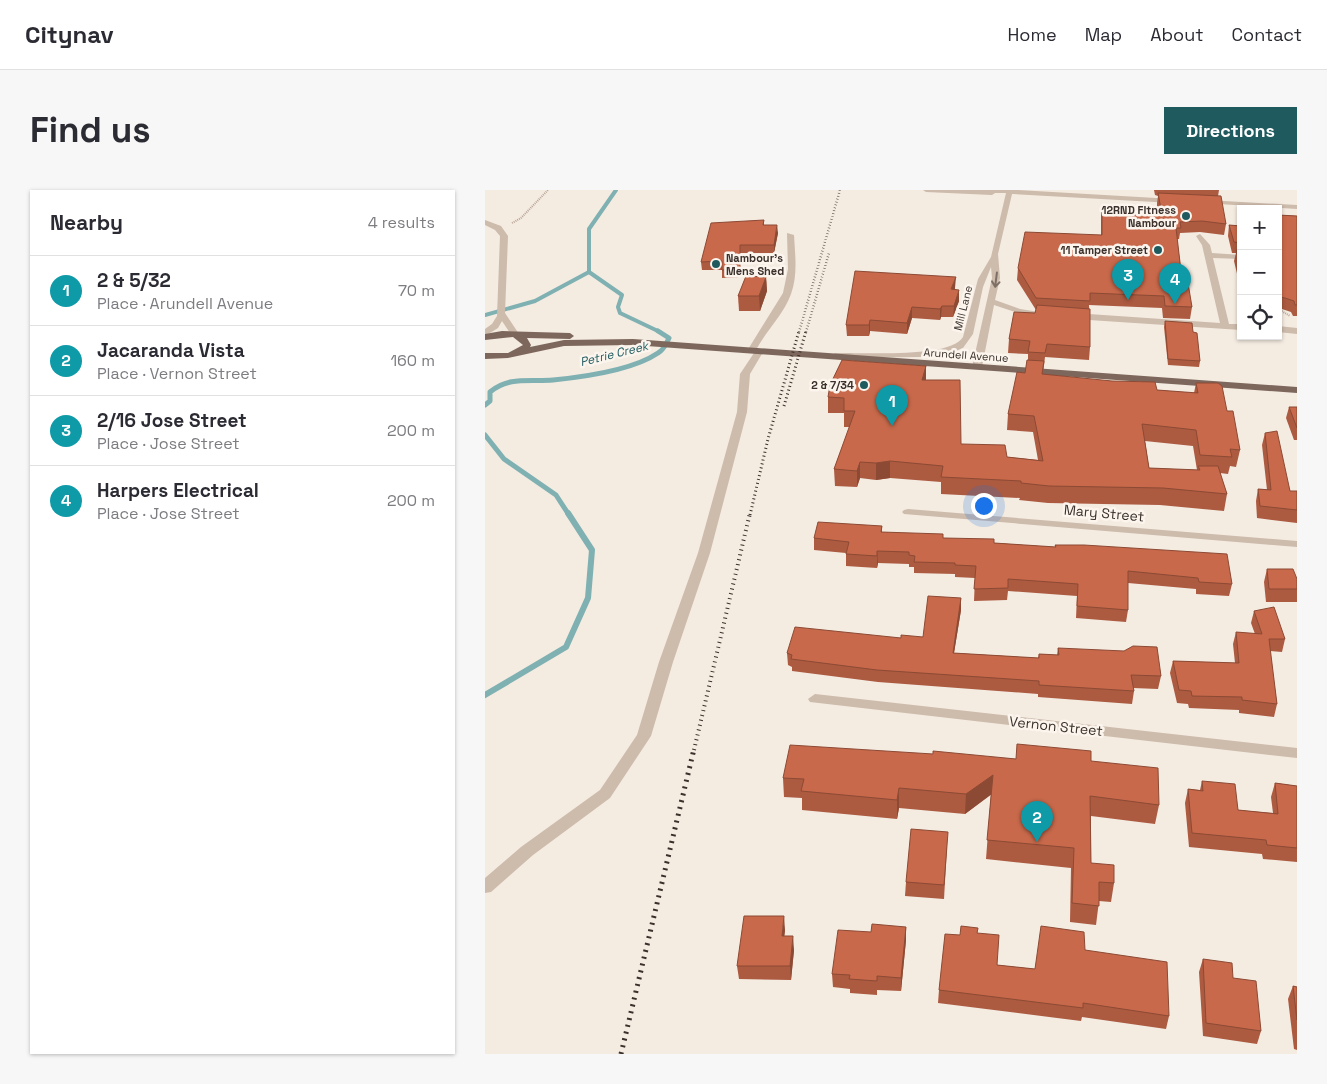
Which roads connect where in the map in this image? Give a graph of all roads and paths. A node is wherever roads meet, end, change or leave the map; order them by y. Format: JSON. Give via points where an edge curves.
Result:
{"nodes":[{"id":1,"x":548,"y":190,"type":"edge"},
{"id":2,"x":926,"y":190,"type":"edge"},
{"id":3,"x":984,"y":190,"type":"edge"},
{"id":4,"x":1010,"y":191,"type":"edge"},
{"id":5,"x":1177,"y":201,"type":"edge"},
{"id":6,"x":1200,"y":202,"type":"edge"},
{"id":7,"x":1297,"y":207,"type":"edge"},
{"id":8,"x":485,"y":222,"type":"edge"},
{"id":9,"x":505,"y":226,"type":"dead end"},
{"id":10,"x":790,"y":235,"type":"dead end"},
{"id":11,"x":1200,"y":236,"type":"dead end"},
{"id":12,"x":1208,"y":256,"type":"junction"},
{"id":13,"x":1237,"y":257,"type":"edge"},
{"id":14,"x":994,"y":258,"type":"junction"},
{"id":15,"x":1225,"y":259,"type":"dead end"},
{"id":16,"x":992,"y":301,"type":"junction"},
{"id":17,"x":1282,"y":311,"type":"edge"},
{"id":18,"x":502,"y":313,"type":"junction"},
{"id":19,"x":1060,"y":316,"type":"edge"},
{"id":20,"x":995,"y":317,"type":"junction"},
{"id":21,"x":1291,"y":318,"type":"dead end"},
{"id":22,"x":1225,"y":326,"type":"junction"},
{"id":23,"x":1237,"y":327,"type":"edge"},
{"id":24,"x":1282,"y":329,"type":"edge"},
{"id":25,"x":1297,"y":330,"type":"edge"},
{"id":26,"x":485,"y":335,"type":"edge"},
{"id":27,"x":516,"y":335,"type":"junction"},
{"id":28,"x":618,"y":341,"type":"junction"},
{"id":29,"x":755,"y":351,"type":"junction"},
{"id":30,"x":513,"y":354,"type":"junction"},
{"id":31,"x":485,"y":356,"type":"edge"},
{"id":32,"x":824,"y":357,"type":"junction"},
{"id":33,"x":485,"y":362,"type":"edge"},
{"id":34,"x":977,"y":367,"type":"junction"},
{"id":35,"x":1297,"y":390,"type":"edge"},
{"id":36,"x":908,"y":512,"type":"dead end"},
{"id":37,"x":1297,"y":544,"type":"edge"},
{"id":38,"x":815,"y":699,"type":"dead end"},
{"id":39,"x":1297,"y":753,"type":"edge"},
{"id":40,"x":485,"y":887,"type":"edge"}],
"edges":[{"from":1,"to":9,"type":"path","via":[[521,218]]},
{"from":2,"to":4,"type":"street"},
{"from":3,"to":4,"type":"street"},
{"from":4,"to":5,"type":"street"},
{"from":4,"to":14,"type":"street","name":"Mill Lane"},
{"from":6,"to":7,"type":"street"},
{"from":8,"to":18,"type":"street","via":[[499,228],[504,236]]},
{"from":10,"to":29,"type":"street","via":[[792,272],[785,300]]},
{"from":11,"to":12,"type":"street"},
{"from":12,"to":13,"type":"street"},
{"from":12,"to":15,"type":"street"},
{"from":12,"to":22,"type":"street"},
{"from":14,"to":16,"type":"street","name":"Mill Lane","one_way":true,"via":[[997,269]]},
{"from":14,"to":32,"type":"street","name":"Mill Lane","via":[[984,272],[968,336],[959,347],[943,352]]},
{"from":16,"to":20,"type":"street","name":"Mill Lane"},
{"from":16,"to":20,"type":"street","via":[[1013,310],[1037,314]]},
{"from":17,"to":21,"type":"path"},
{"from":18,"to":26,"type":"street"},
{"from":18,"to":27,"type":"street"},
{"from":19,"to":22,"type":"street"},
{"from":20,"to":34,"type":"street","name":"Mill Lane"},
{"from":22,"to":23,"type":"street"},
{"from":24,"to":25,"type":"street"},
{"from":26,"to":27,"type":"main road","name":"Arundell Avenue"},
{"from":27,"to":28,"type":"main road","name":"Arundell Avenue"},
{"from":27,"to":30,"type":"main road","via":[[527,344],[523,350]]},
{"from":28,"to":29,"type":"main road","name":"Arundell Avenue"},
{"from":28,"to":30,"type":"main road","name":"Arundell Avenue","via":[[564,343]]},
{"from":29,"to":32,"type":"main road","name":"Arundell Avenue"},
{"from":29,"to":40,"type":"street","via":[[745,374],[742,412],[705,553],[666,662],[644,736],[605,794],[527,851]]},
{"from":30,"to":31,"type":"main road"},
{"from":30,"to":33,"type":"main road"},
{"from":32,"to":34,"type":"main road","name":"Arundell Avenue"},
{"from":34,"to":35,"type":"main road","name":"Arundell Avenue"},
{"from":36,"to":37,"type":"street","name":"Mary Street"},
{"from":38,"to":39,"type":"street","name":"Vernon Street"}]}
